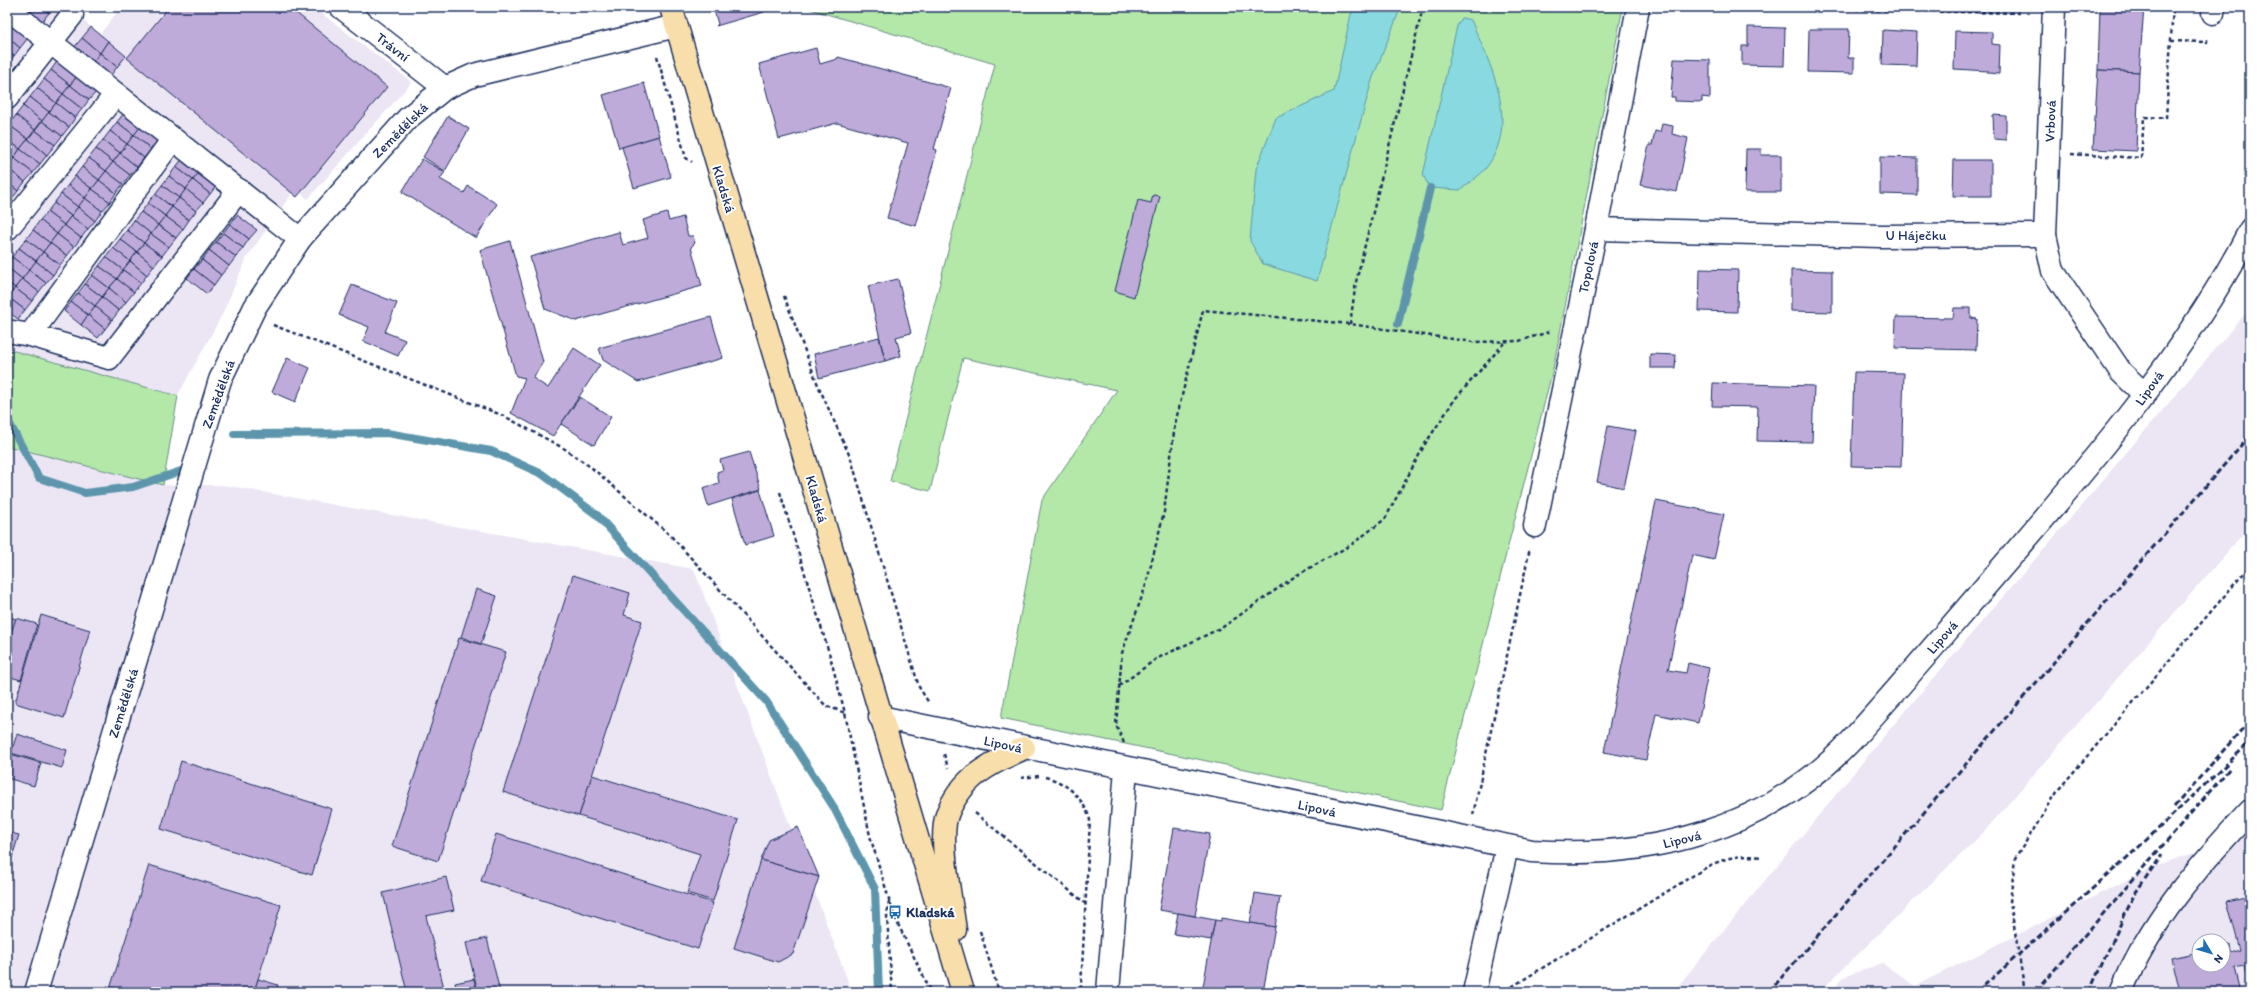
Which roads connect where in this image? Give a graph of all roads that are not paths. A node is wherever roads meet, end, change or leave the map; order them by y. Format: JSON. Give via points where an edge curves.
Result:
{"nodes":[{"id":1,"x":341,"y":7,"type":"edge"},
{"id":2,"x":1638,"y":7,"type":"edge"},
{"id":3,"x":2054,"y":7,"type":"edge"},
{"id":4,"x":7,"y":8,"type":"edge"},
{"id":5,"x":72,"y":16,"type":"dead end"},
{"id":6,"x":673,"y":16,"type":"edge"},
{"id":7,"x":52,"y":44,"type":"junction"},
{"id":8,"x":445,"y":88,"type":"junction"},
{"id":9,"x":116,"y":94,"type":"junction"},
{"id":10,"x":7,"y":98,"type":"edge"},
{"id":11,"x":174,"y":139,"type":"junction"},
{"id":12,"x":239,"y":190,"type":"junction"},
{"id":13,"x":7,"y":229,"type":"edge"},
{"id":14,"x":1596,"y":229,"type":"junction"},
{"id":15,"x":2250,"y":230,"type":"edge"},
{"id":16,"x":2045,"y":235,"type":"junction"},
{"id":17,"x":300,"y":239,"type":"junction"},
{"id":18,"x":7,"y":331,"type":"edge"},
{"id":19,"x":30,"y":335,"type":"junction"},
{"id":20,"x":2145,"y":395,"type":"junction"},
{"id":21,"x":1535,"y":526,"type":"road end"},
{"id":22,"x":880,"y":717,"type":"junction"},
{"id":23,"x":1024,"y":748,"type":"junction"},
{"id":24,"x":1126,"y":769,"type":"junction"},
{"id":25,"x":2250,"y":811,"type":"edge"},
{"id":26,"x":1507,"y":847,"type":"junction"},
{"id":27,"x":962,"y":990,"type":"edge"},
{"id":28,"x":36,"y":992,"type":"edge"},
{"id":29,"x":1108,"y":992,"type":"edge"},
{"id":30,"x":1474,"y":992,"type":"edge"},
{"id":31,"x":2121,"y":992,"type":"edge"}],
"edges":[{"from":1,"to":8,"type":"street","name":"Trávní"},
{"from":2,"to":14,"type":"street","name":"Topolová"},
{"from":3,"to":16,"type":"street","name":"Vrbová"},
{"from":4,"to":7,"type":"street"},
{"from":5,"to":7,"type":"street"},
{"from":6,"to":8,"type":"street","name":"Zemědělská","via":[[650,32],[474,75]]},
{"from":6,"to":22,"type":"main road","name":"Kladská","via":[[770,335]]},
{"from":7,"to":9,"type":"street"},
{"from":7,"to":10,"type":"street"},
{"from":8,"to":17,"type":"street","name":"Zemědělská","via":[[408,118]]},
{"from":9,"to":11,"type":"street"},
{"from":9,"to":13,"type":"street"},
{"from":11,"to":12,"type":"street"},
{"from":11,"to":19,"type":"street"},
{"from":12,"to":17,"type":"street"},
{"from":12,"to":19,"type":"street","via":[[109,358]]},
{"from":14,"to":16,"type":"street","name":"U Háječku","via":[[1881,236]]},
{"from":14,"to":21,"type":"street","name":"Topolová"},
{"from":15,"to":20,"type":"street","name":"Lipová","via":[[2232,263]]},
{"from":16,"to":20,"type":"street","via":[[2053,271],[2121,372]]},
{"from":17,"to":28,"type":"street","name":"Zemědělská","via":[[255,307],[220,380]]},
{"from":18,"to":19,"type":"street"},
{"from":20,"to":26,"type":"street","name":"Lipová","via":[[2096,458],[1882,707],[1836,757],[1798,787],[1731,823],[1674,842],[1623,851],[1591,853],[1560,853]]},
{"from":22,"to":23,"type":"street","name":"Lipová"},
{"from":22,"to":27,"type":"main road","name":"Kladská"},
{"from":23,"to":24,"type":"street","name":"Lipová"},
{"from":23,"to":27,"type":"main road","via":[[970,779],[949,810],[945,823],[945,843]]},
{"from":24,"to":26,"type":"street","name":"Lipová"},
{"from":24,"to":29,"type":"street"},
{"from":25,"to":31,"type":"street","via":[[2194,872],[2158,920]]},
{"from":26,"to":30,"type":"street"}]}
